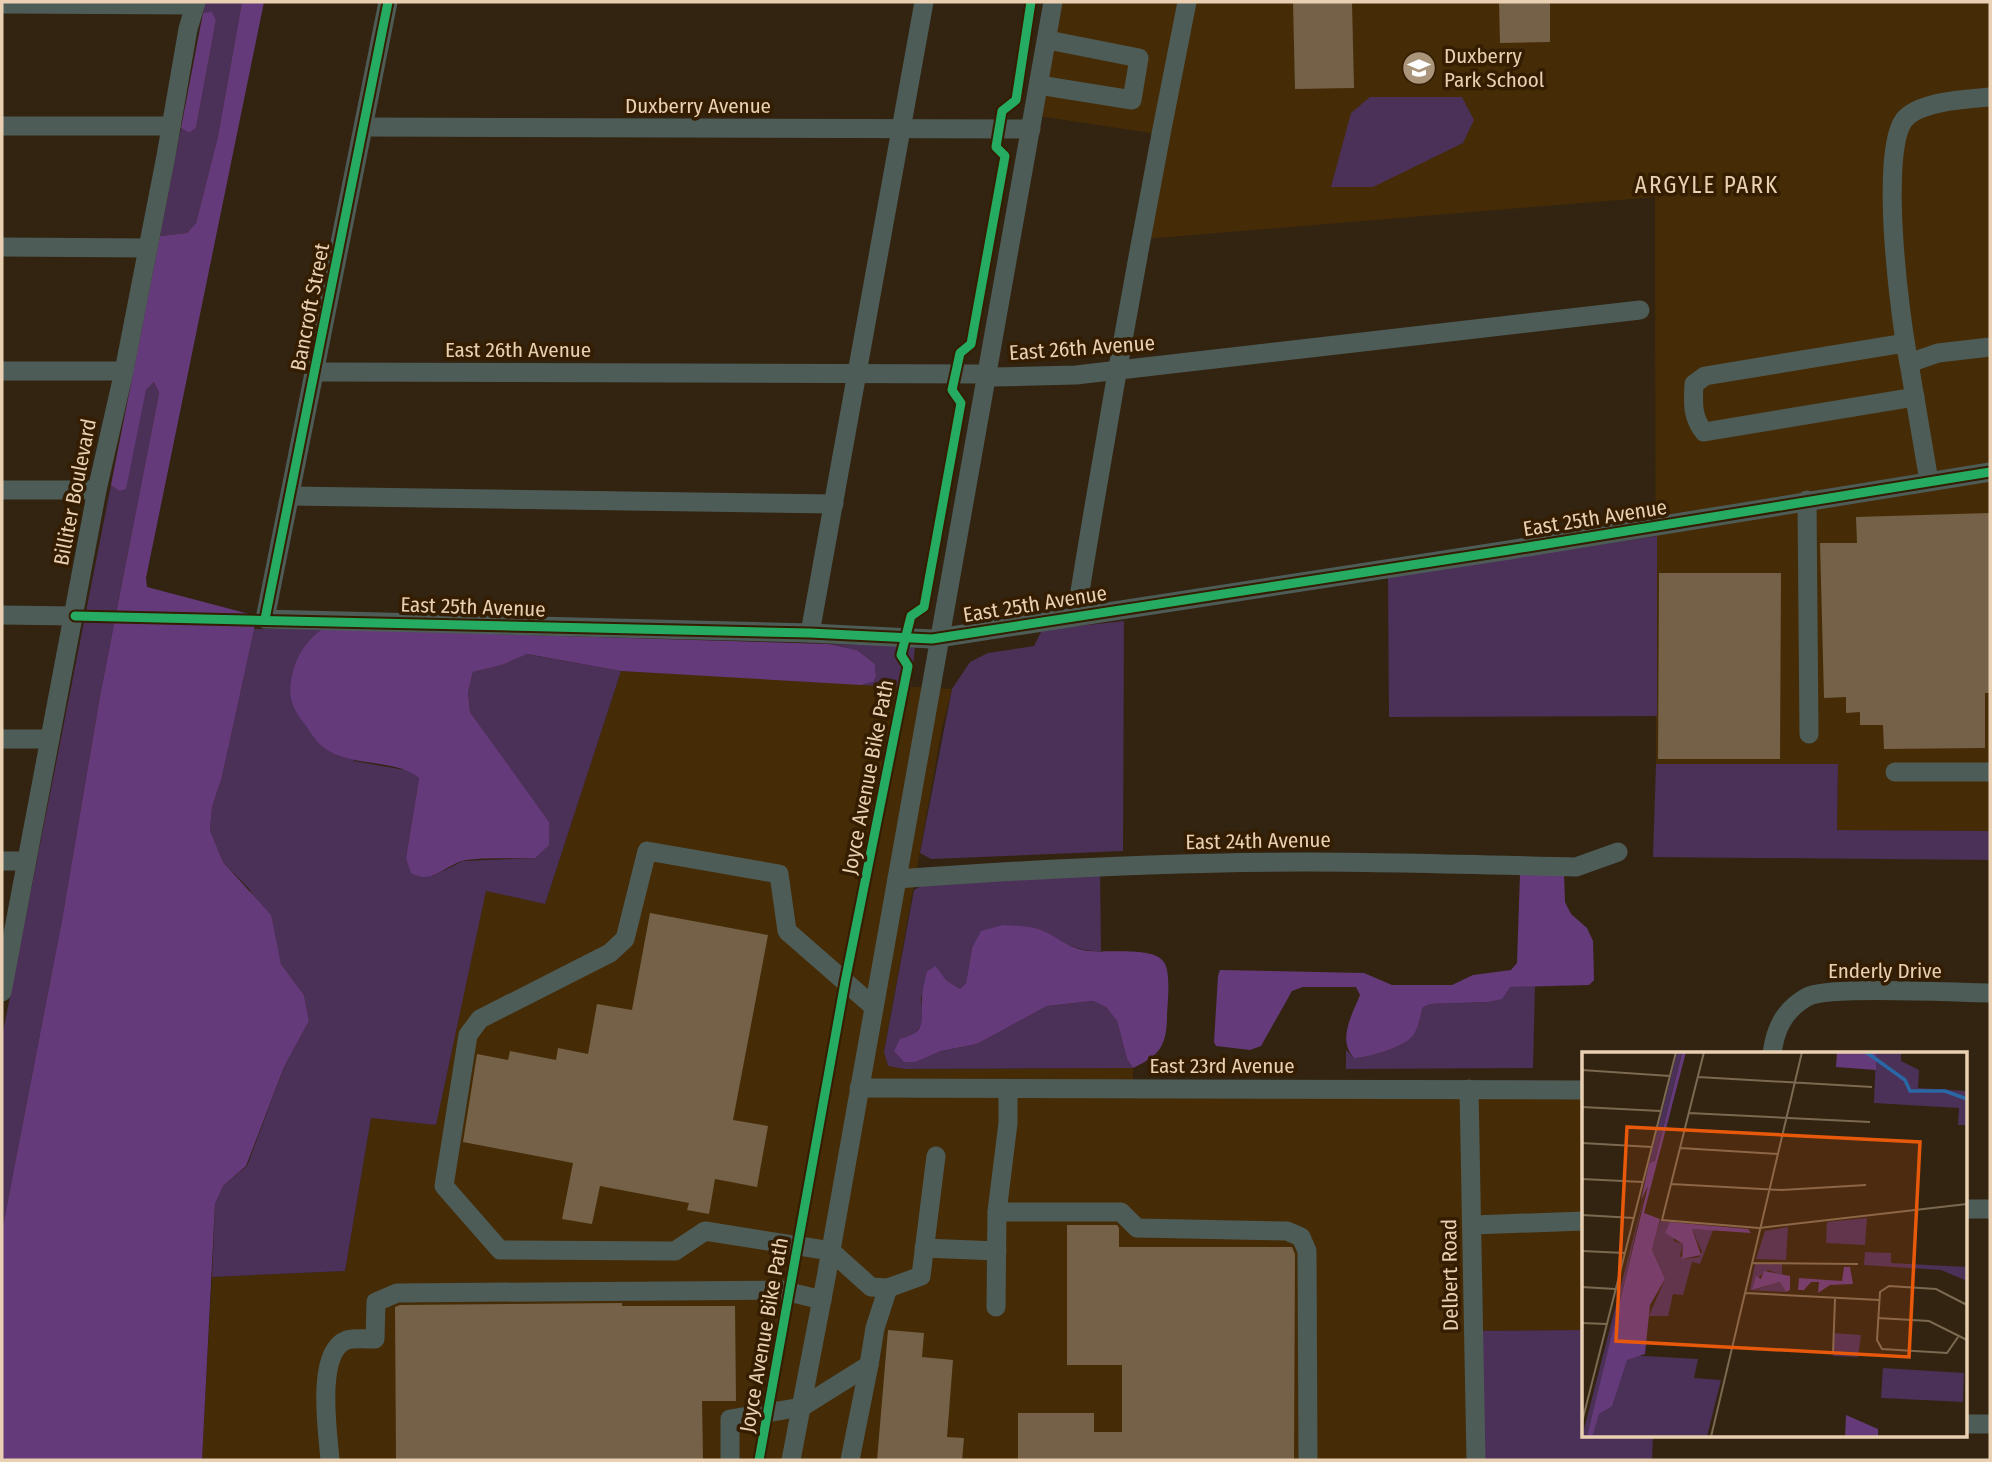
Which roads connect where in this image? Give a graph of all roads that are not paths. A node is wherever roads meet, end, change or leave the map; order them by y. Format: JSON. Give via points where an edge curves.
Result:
{"nodes":[{"id":1,"x":388,"y":2,"type":"edge"},
{"id":2,"x":924,"y":2,"type":"edge"},
{"id":3,"x":1054,"y":2,"type":"edge"},
{"id":4,"x":1188,"y":2,"type":"edge"},
{"id":5,"x":2,"y":4,"type":"edge"},
{"id":6,"x":196,"y":4,"type":"edge"},
{"id":7,"x":1048,"y":40,"type":"junction"},
{"id":8,"x":1039,"y":85,"type":"junction"},
{"id":9,"x":1990,"y":97,"type":"edge"},
{"id":10,"x":2,"y":126,"type":"edge"},
{"id":11,"x":171,"y":127,"type":"junction"},
{"id":12,"x":364,"y":127,"type":"junction"},
{"id":13,"x":1031,"y":128,"type":"junction"},
{"id":14,"x":901,"y":129,"type":"junction"},
{"id":15,"x":2,"y":247,"type":"edge"},
{"id":16,"x":148,"y":248,"type":"junction"},
{"id":17,"x":1640,"y":310,"type":"dead end"},
{"id":18,"x":1905,"y":342,"type":"junction"},
{"id":19,"x":1990,"y":347,"type":"edge"},
{"id":20,"x":1909,"y":363,"type":"junction"},
{"id":21,"x":1119,"y":370,"type":"junction"},
{"id":22,"x":2,"y":371,"type":"edge"},
{"id":23,"x":124,"y":371,"type":"junction"},
{"id":24,"x":315,"y":372,"type":"junction"},
{"id":25,"x":858,"y":372,"type":"junction"},
{"id":26,"x":987,"y":375,"type":"junction"},
{"id":27,"x":1915,"y":397,"type":"junction"},
{"id":28,"x":1990,"y":472,"type":"edge"},
{"id":29,"x":1929,"y":481,"type":"junction"},
{"id":30,"x":2,"y":490,"type":"edge"},
{"id":31,"x":97,"y":490,"type":"junction"},
{"id":32,"x":290,"y":496,"type":"junction"},
{"id":33,"x":1807,"y":500,"type":"junction"},
{"id":34,"x":834,"y":504,"type":"junction"},
{"id":35,"x":2,"y":615,"type":"edge"},
{"id":36,"x":75,"y":615,"type":"junction"},
{"id":37,"x":1076,"y":616,"type":"junction"},
{"id":38,"x":265,"y":619,"type":"joint"},
{"id":39,"x":810,"y":634,"type":"junction"},
{"id":40,"x":938,"y":638,"type":"junction"},
{"id":41,"x":1809,"y":734,"type":"dead end"},
{"id":42,"x":2,"y":738,"type":"edge"},
{"id":43,"x":50,"y":738,"type":"junction"},
{"id":44,"x":1895,"y":772,"type":"dead end"},
{"id":45,"x":1990,"y":772,"type":"edge"},
{"id":46,"x":1618,"y":852,"type":"dead end"},
{"id":47,"x":2,"y":861,"type":"edge"},
{"id":48,"x":26,"y":861,"type":"junction"},
{"id":49,"x":897,"y":879,"type":"junction"},
{"id":50,"x":2,"y":986,"type":"edge"},
{"id":51,"x":1990,"y":993,"type":"edge"},
{"id":52,"x":874,"y":1007,"type":"junction"},
{"id":53,"x":1772,"y":1052,"type":"edge"},
{"id":54,"x":859,"y":1088,"type":"junction"},
{"id":55,"x":1469,"y":1089,"type":"junction"},
{"id":56,"x":1007,"y":1090,"type":"junction"},
{"id":57,"x":1582,"y":1090,"type":"edge"},
{"id":58,"x":936,"y":1156,"type":"dead end"},
{"id":59,"x":1968,"y":1209,"type":"edge"},
{"id":60,"x":1990,"y":1209,"type":"edge"},
{"id":61,"x":997,"y":1212,"type":"junction"},
{"id":62,"x":1582,"y":1221,"type":"edge"},
{"id":63,"x":1472,"y":1225,"type":"junction"},
{"id":64,"x":924,"y":1248,"type":"junction"},
{"id":65,"x":831,"y":1251,"type":"junction"},
{"id":66,"x":996,"y":1251,"type":"junction"},
{"id":67,"x":888,"y":1288,"type":"junction"},
{"id":68,"x":822,"y":1300,"type":"junction"},
{"id":69,"x":996,"y":1307,"type":"dead end"},
{"id":70,"x":869,"y":1365,"type":"junction"},
{"id":71,"x":802,"y":1407,"type":"junction"},
{"id":72,"x":1968,"y":1424,"type":"edge"},
{"id":73,"x":1990,"y":1424,"type":"edge"},
{"id":74,"x":330,"y":1460,"type":"edge"},
{"id":75,"x":730,"y":1460,"type":"edge"},
{"id":76,"x":791,"y":1460,"type":"edge"},
{"id":77,"x":850,"y":1460,"type":"edge"},
{"id":78,"x":1308,"y":1460,"type":"edge"},
{"id":79,"x":1476,"y":1460,"type":"edge"}],
"edges":[{"from":1,"to":12,"type":"street","name":"Bancroft Street"},
{"from":2,"to":14,"type":"street"},
{"from":3,"to":7,"type":"street"},
{"from":4,"to":21,"type":"street"},
{"from":5,"to":6,"type":"street"},
{"from":6,"to":11,"type":"street","name":"Billiter Boulevard"},
{"from":7,"to":8,"type":"street"},
{"from":7,"to":8,"type":"street","via":[[1139,58],[1132,100]]},
{"from":8,"to":13,"type":"street"},
{"from":9,"to":18,"type":"street","via":[[1920,108],[1904,120],[1896,145],[1892,188]]},
{"from":10,"to":11,"type":"street"},
{"from":11,"to":16,"type":"street","name":"Billiter Boulevard"},
{"from":12,"to":14,"type":"street","name":"Duxberry Avenue"},
{"from":12,"to":24,"type":"street","name":"Bancroft Street"},
{"from":13,"to":14,"type":"street","name":"Duxberry Avenue"},
{"from":13,"to":26,"type":"street"},
{"from":14,"to":25,"type":"street"},
{"from":15,"to":16,"type":"street"},
{"from":16,"to":23,"type":"street","name":"Billiter Boulevard"},
{"from":17,"to":21,"type":"street","name":"East 26th Avenue"},
{"from":18,"to":20,"type":"street"},
{"from":18,"to":27,"type":"street","via":[[1704,376],[1694,384],[1696,422],[1704,432]]},
{"from":19,"to":20,"type":"street","via":[[1938,353]]},
{"from":20,"to":27,"type":"street"},
{"from":21,"to":26,"type":"street","name":"East 26th Avenue"},
{"from":21,"to":37,"type":"street"},
{"from":22,"to":23,"type":"street"},
{"from":23,"to":31,"type":"street","name":"Billiter Boulevard"},
{"from":24,"to":25,"type":"street","name":"East 26th Avenue"},
{"from":24,"to":32,"type":"street","name":"Bancroft Street"},
{"from":25,"to":26,"type":"street","name":"East 26th Avenue"},
{"from":25,"to":34,"type":"street"},
{"from":26,"to":40,"type":"street"},
{"from":27,"to":29,"type":"street"},
{"from":28,"to":29,"type":"street","name":"East 25th Avenue"},
{"from":29,"to":33,"type":"street","name":"East 25th Avenue"},
{"from":30,"to":31,"type":"street"},
{"from":31,"to":36,"type":"street","name":"Billiter Boulevard"},
{"from":32,"to":34,"type":"street"},
{"from":32,"to":38,"type":"street","name":"Bancroft Street"},
{"from":33,"to":37,"type":"street","name":"East 25th Avenue"},
{"from":33,"to":41,"type":"street"},
{"from":34,"to":39,"type":"street"},
{"from":35,"to":36,"type":"street"},
{"from":36,"to":43,"type":"street","name":"Billiter Boulevard"},
{"from":37,"to":40,"type":"street","name":"East 25th Avenue"},
{"from":38,"to":39,"type":"street","name":"East 25th Avenue"},
{"from":39,"to":40,"type":"street","name":"East 25th Avenue"},
{"from":40,"to":49,"type":"street"},
{"from":42,"to":43,"type":"street"},
{"from":43,"to":48,"type":"street","name":"Billiter Boulevard"},
{"from":44,"to":45,"type":"street"},
{"from":46,"to":49,"type":"street","name":"East 24th Avenue","via":[[1576,867],[1222,863]]},
{"from":47,"to":48,"type":"street"},
{"from":48,"to":50,"type":"street","name":"Billiter Boulevard"},
{"from":49,"to":52,"type":"street"},
{"from":51,"to":53,"type":"street","name":"Enderly Drive","via":[[1836,992],[1809,996],[1787,1013],[1776,1031]]},
{"from":52,"to":54,"type":"street"},
{"from":52,"to":65,"type":"street","via":[[787,931],[779,874],[647,851],[625,939],[610,953],[480,1019],[468,1035],[444,1186],[500,1250],[675,1251],[705,1231]]},
{"from":54,"to":56,"type":"street","name":"East 23rd Avenue"},
{"from":54,"to":65,"type":"street"},
{"from":55,"to":56,"type":"street","name":"East 23rd Avenue"},
{"from":55,"to":57,"type":"street","name":"East 23rd Avenue"},
{"from":55,"to":63,"type":"street","name":"Delbert Road"},
{"from":56,"to":61,"type":"street","via":[[1008,1123]]},
{"from":58,"to":64,"type":"street"},
{"from":59,"to":60,"type":"street"},
{"from":61,"to":66,"type":"street"},
{"from":61,"to":78,"type":"street","via":[[1121,1212],[1137,1228],[1287,1231],[1301,1237],[1307,1251]]},
{"from":62,"to":63,"type":"street"},
{"from":63,"to":79,"type":"street","name":"Delbert Road"},
{"from":64,"to":66,"type":"street"},
{"from":64,"to":67,"type":"street","via":[[921,1276]]},
{"from":65,"to":67,"type":"street","via":[[871,1287]]},
{"from":65,"to":68,"type":"street"},
{"from":66,"to":69,"type":"street"},
{"from":67,"to":70,"type":"street"},
{"from":68,"to":71,"type":"street"},
{"from":68,"to":74,"type":"street","via":[[781,1290],[397,1293],[376,1302],[375,1339],[346,1340],[335,1350],[326,1375]]},
{"from":70,"to":71,"type":"street"},
{"from":70,"to":77,"type":"street"},
{"from":71,"to":75,"type":"street","via":[[730,1419]]},
{"from":71,"to":76,"type":"street"},
{"from":72,"to":73,"type":"street"}]}
